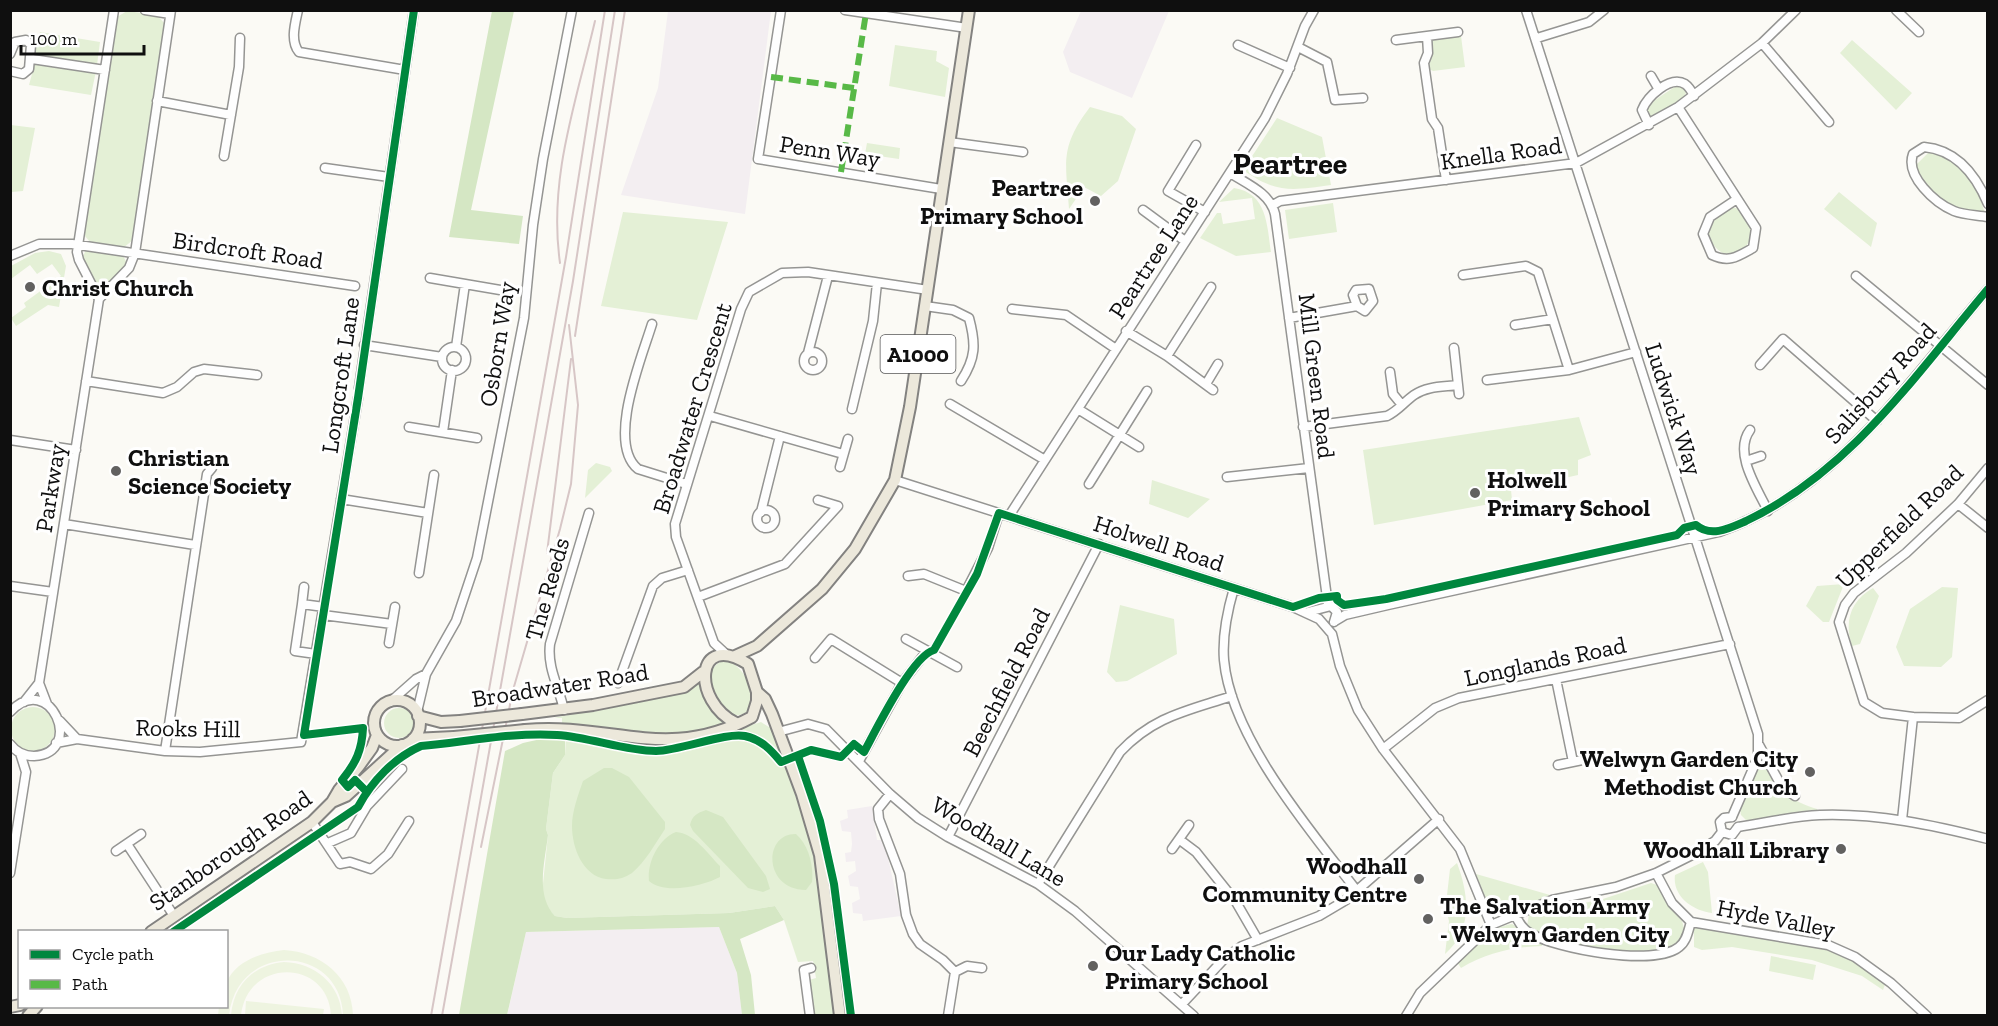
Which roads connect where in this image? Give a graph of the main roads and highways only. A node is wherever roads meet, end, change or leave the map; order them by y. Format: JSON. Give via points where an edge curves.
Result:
{"nodes":[{"id":1,"x":969,"y":10,"type":"edge"},
{"id":2,"x":757,"y":646,"type":"junction"},
{"id":3,"x":731,"y":656,"type":"junction"},
{"id":4,"x":748,"y":664,"type":"junction"},
{"id":5,"x":703,"y":672,"type":"junction"},
{"id":6,"x":756,"y":692,"type":"junction"},
{"id":7,"x":418,"y":714,"type":"junction"},
{"id":8,"x":752,"y":717,"type":"junction"},
{"id":9,"x":736,"y":723,"type":"junction"},
{"id":10,"x":776,"y":728,"type":"junction"},
{"id":11,"x":377,"y":735,"type":"junction"},
{"id":12,"x":413,"y":739,"type":"junction"},
{"id":13,"x":402,"y":746,"type":"junction"},
{"id":14,"x":332,"y":802,"type":"junction"},
{"id":15,"x":154,"y":930,"type":"edge"},
{"id":16,"x":10,"y":1008,"type":"edge"},
{"id":17,"x":17,"y":1016,"type":"edge"},
{"id":18,"x":840,"y":1016,"type":"edge"}],
"edges":[{"from":1,"to":2,"type":"main road","number":"A1000","via":[[910,407],[895,480],[841,568]]},
{"from":2,"to":3,"type":"main road","number":"A1000"},
{"from":2,"to":4,"type":"main road","number":"A1000"},
{"from":3,"to":4,"type":"main road"},
{"from":3,"to":5,"type":"main road","number":"A1000","via":[[711,659]]},
{"from":4,"to":6,"type":"main road"},
{"from":5,"to":7,"type":"main road","name":"Broadwater Road","bridge":true,"via":[[684,687],[564,710],[441,722]]},
{"from":5,"to":9,"type":"main road","via":[[705,687],[717,711]]},
{"from":6,"to":8,"type":"main road"},
{"from":6,"to":10,"type":"main road","via":[[765,699]]},
{"from":7,"to":11,"type":"main road","via":[[404,702],[390,702],[376,715]]},
{"from":7,"to":12,"type":"main road","via":[[419,728]]},
{"from":8,"to":9,"type":"main road"},
{"from":8,"to":10,"type":"main road"},
{"from":9,"to":12,"type":"main road","bridge":true,"via":[[697,737],[663,741],[565,729]]},
{"from":10,"to":18,"type":"main road","via":[[820,855]]},
{"from":11,"to":13,"type":"main road","via":[[387,744]]},
{"from":11,"to":14,"type":"main road","name":"Stanborough Road","via":[[372,748]]},
{"from":12,"to":13,"type":"main road"},
{"from":13,"to":14,"type":"main road","name":"Stanborough Road","via":[[346,796]]},
{"from":14,"to":15,"type":"main road","name":"Stanborough Road","via":[[312,822]]},
{"from":16,"to":17,"type":"main road"}]}
